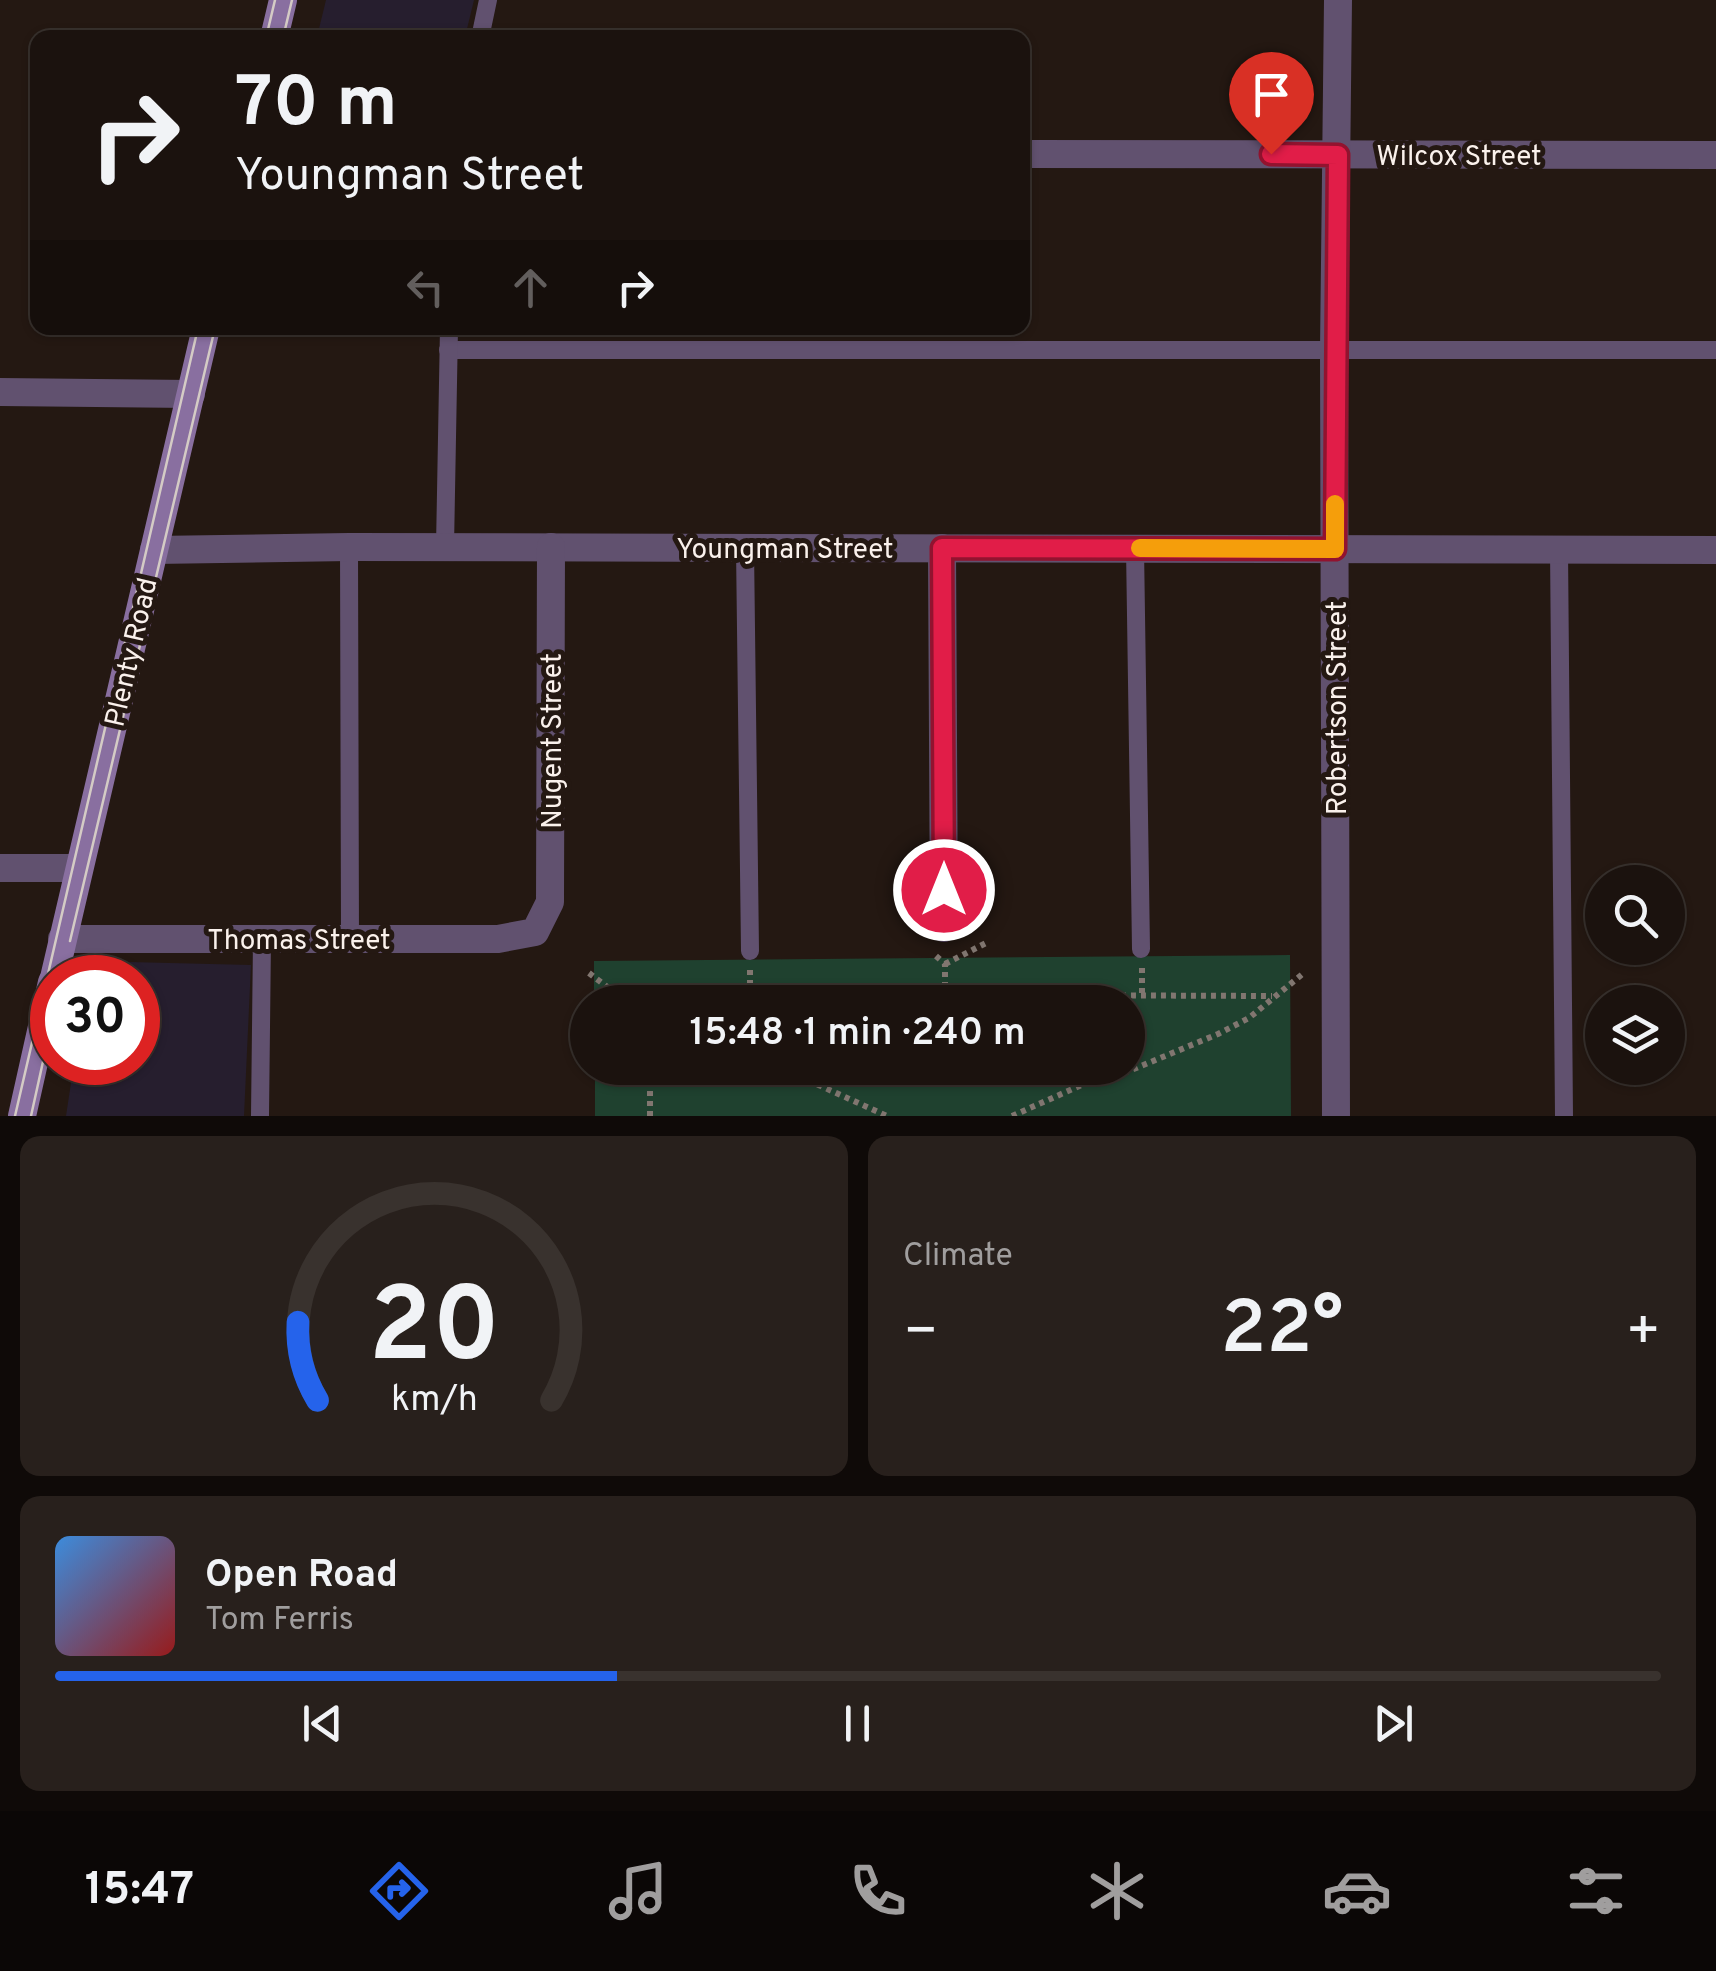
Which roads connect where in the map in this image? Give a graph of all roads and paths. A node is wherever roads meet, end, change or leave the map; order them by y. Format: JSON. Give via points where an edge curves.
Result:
{"nodes":[{"id":1,"x":283,"y":0,"type":"edge"},
{"id":2,"x":488,"y":0,"type":"edge"},
{"id":3,"x":1338,"y":0,"type":"edge"},
{"id":4,"x":276,"y":30,"type":"edge"},
{"id":5,"x":482,"y":30,"type":"edge"},
{"id":6,"x":1030,"y":154,"type":"edge"},
{"id":7,"x":1338,"y":155,"type":"junction"},
{"id":8,"x":1716,"y":155,"type":"edge"},
{"id":9,"x":204,"y":335,"type":"edge"},
{"id":10,"x":448,"y":335,"type":"edge"},
{"id":11,"x":448,"y":350,"type":"junction"},
{"id":12,"x":1334,"y":350,"type":"junction"},
{"id":13,"x":1716,"y":350,"type":"edge"},
{"id":14,"x":0,"y":392,"type":"edge"},
{"id":15,"x":190,"y":394,"type":"junction"},
{"id":16,"x":349,"y":547,"type":"junction"},
{"id":17,"x":445,"y":547,"type":"junction"},
{"id":18,"x":551,"y":547,"type":"junction"},
{"id":19,"x":745,"y":548,"type":"junction"},
{"id":20,"x":942,"y":548,"type":"junction"},
{"id":21,"x":1135,"y":548,"type":"junction"},
{"id":22,"x":1335,"y":549,"type":"junction"},
{"id":23,"x":154,"y":550,"type":"junction"},
{"id":24,"x":1559,"y":550,"type":"junction"},
{"id":25,"x":1716,"y":550,"type":"edge"},
{"id":26,"x":0,"y":868,"type":"edge"},
{"id":27,"x":79,"y":868,"type":"junction"},
{"id":28,"x":944,"y":928,"type":"dead end"},
{"id":29,"x":536,"y":932,"type":"joint"},
{"id":30,"x":262,"y":938,"type":"junction"},
{"id":31,"x":62,"y":939,"type":"junction"},
{"id":32,"x":350,"y":939,"type":"junction"},
{"id":33,"x":986,"y":942,"type":"dead end"},
{"id":34,"x":1142,"y":949,"type":"dead end"},
{"id":35,"x":750,"y":951,"type":"dead end"},
{"id":36,"x":58,"y":955,"type":"edge"},
{"id":37,"x":1305,"y":972,"type":"dead end"},
{"id":38,"x":589,"y":973,"type":"dead end"},
{"id":39,"x":605,"y":985,"type":"edge"},
{"id":40,"x":945,"y":985,"type":"edge"},
{"id":41,"x":1145,"y":996,"type":"edge"},
{"id":42,"x":1272,"y":996,"type":"junction"},
{"id":43,"x":30,"y":1081,"type":"edge"},
{"id":44,"x":650,"y":1085,"type":"edge"},
{"id":45,"x":819,"y":1085,"type":"edge"},
{"id":46,"x":22,"y":1116,"type":"edge"},
{"id":47,"x":260,"y":1116,"type":"edge"},
{"id":48,"x":650,"y":1116,"type":"edge"},
{"id":49,"x":887,"y":1116,"type":"edge"},
{"id":50,"x":1012,"y":1116,"type":"edge"},
{"id":51,"x":1336,"y":1116,"type":"edge"},
{"id":52,"x":1564,"y":1116,"type":"edge"}],
"edges":[{"from":1,"to":4,"type":"main road"},
{"from":2,"to":5,"type":"lane"},
{"from":3,"to":7,"type":"street","name":"Robertson Street"},
{"from":6,"to":7,"type":"street","name":"Wilcox Street"},
{"from":7,"to":8,"type":"street","name":"Wilcox Street"},
{"from":7,"to":12,"type":"street","name":"Robertson Street"},
{"from":9,"to":15,"type":"main road","name":"Plenty Road"},
{"from":10,"to":11,"type":"lane"},
{"from":11,"to":12,"type":"lane"},
{"from":11,"to":17,"type":"lane"},
{"from":12,"to":13,"type":"lane"},
{"from":12,"to":22,"type":"street","name":"Robertson Street"},
{"from":14,"to":15,"type":"street"},
{"from":15,"to":23,"type":"main road","name":"Plenty Road"},
{"from":16,"to":17,"type":"street","name":"Youngman Street"},
{"from":16,"to":23,"type":"street","name":"Youngman Street"},
{"from":16,"to":32,"type":"lane"},
{"from":17,"to":18,"type":"street","name":"Youngman Street"},
{"from":18,"to":19,"type":"street","name":"Youngman Street"},
{"from":18,"to":29,"type":"street","name":"Nugent Street","via":[[550,902]]},
{"from":19,"to":20,"type":"street","name":"Youngman Street"},
{"from":19,"to":35,"type":"lane"},
{"from":20,"to":21,"type":"street","name":"Youngman Street"},
{"from":20,"to":28,"type":"street"},
{"from":21,"to":22,"type":"street","name":"Youngman Street"},
{"from":21,"to":34,"type":"lane"},
{"from":22,"to":24,"type":"street","name":"Youngman Street"},
{"from":22,"to":51,"type":"street","name":"Robertson Street"},
{"from":23,"to":27,"type":"main road","name":"Plenty Road"},
{"from":24,"to":25,"type":"street","name":"Youngman Street"},
{"from":24,"to":52,"type":"lane"},
{"from":26,"to":27,"type":"street"},
{"from":27,"to":31,"type":"main road","name":"Plenty Road"},
{"from":29,"to":32,"type":"street","name":"Thomas Street","via":[[498,939]]},
{"from":30,"to":31,"type":"street","name":"Thomas Street"},
{"from":30,"to":32,"type":"street","name":"Thomas Street"},
{"from":30,"to":47,"type":"lane"},
{"from":31,"to":36,"type":"main road","name":"Plenty Road"},
{"from":33,"to":40,"type":"path","via":[[945,964]]},
{"from":37,"to":42,"type":"path"},
{"from":38,"to":39,"type":"path"},
{"from":41,"to":42,"type":"path"},
{"from":42,"to":50,"type":"path","via":[[1218,1034]]},
{"from":43,"to":46,"type":"main road","name":"Plenty Road"},
{"from":44,"to":48,"type":"path"},
{"from":45,"to":49,"type":"path"}]}
